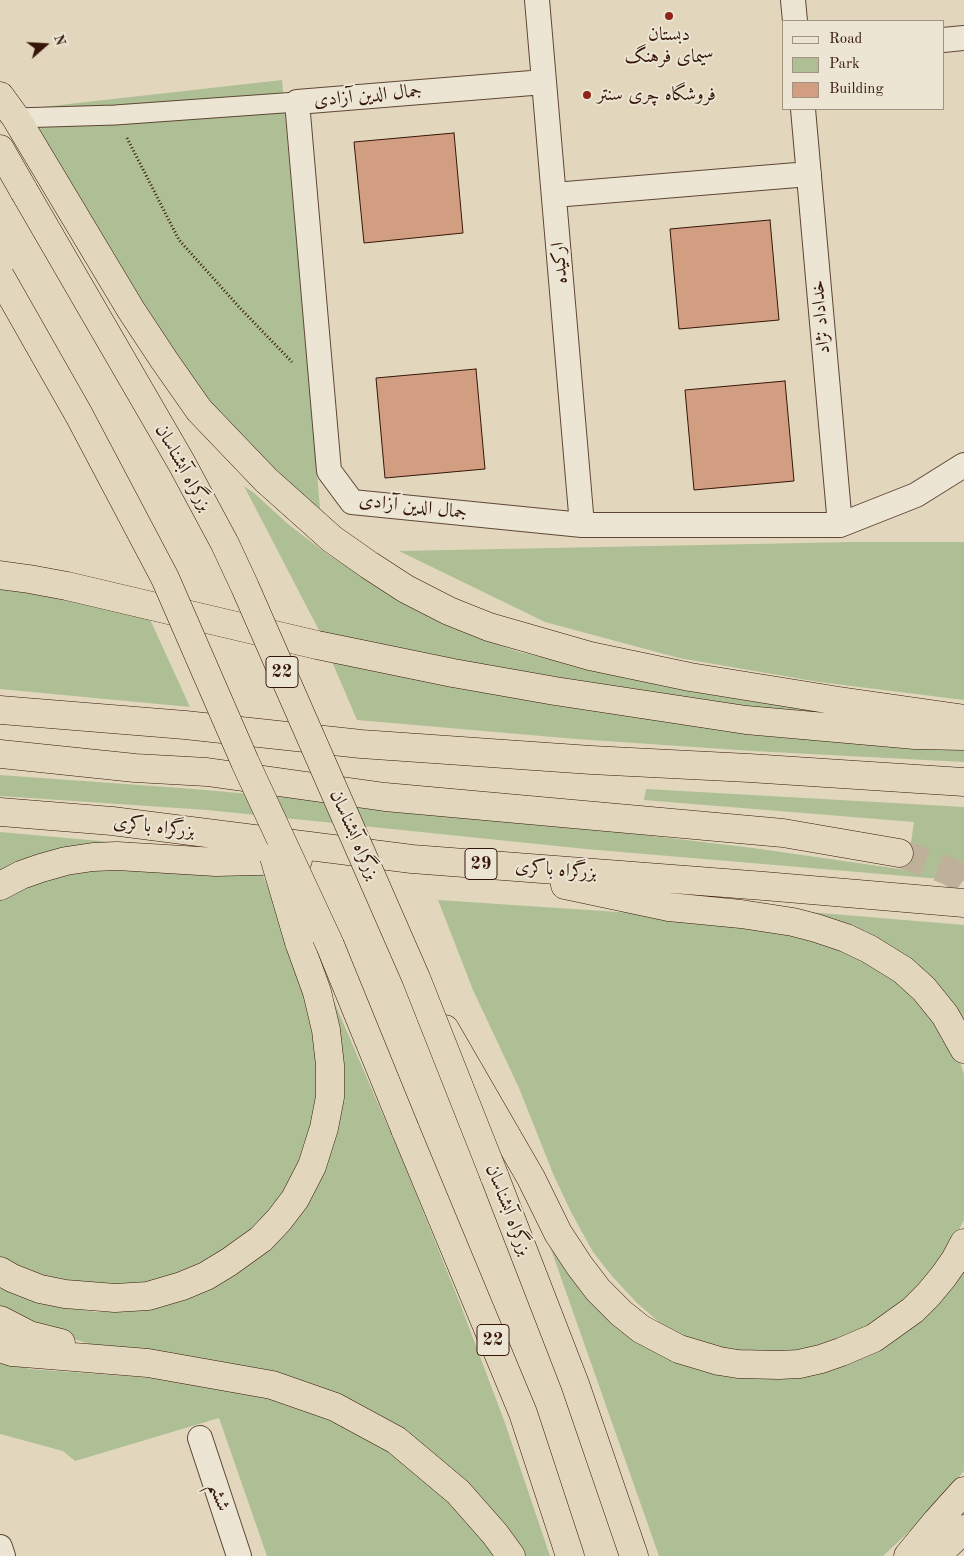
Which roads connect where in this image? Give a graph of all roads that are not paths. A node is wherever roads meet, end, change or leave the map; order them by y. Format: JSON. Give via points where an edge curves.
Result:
{"nodes":[{"id":1,"x":537,"y":0,"type":"edge"},
{"id":2,"x":793,"y":0,"type":"edge"},
{"id":3,"x":795,"y":20,"type":"edge"},
{"id":4,"x":964,"y":38,"type":"edge"},
{"id":5,"x":944,"y":40,"type":"edge"},
{"id":6,"x":544,"y":82,"type":"junction"},
{"id":7,"x":0,"y":96,"type":"edge"},
{"id":8,"x":297,"y":102,"type":"junction"},
{"id":9,"x":803,"y":110,"type":"edge"},
{"id":10,"x":16,"y":118,"type":"junction"},
{"id":11,"x":0,"y":149,"type":"edge"},
{"id":12,"x":808,"y":174,"type":"junction"},
{"id":13,"x":554,"y":195,"type":"junction"},
{"id":14,"x":0,"y":276,"type":"edge"},
{"id":15,"x":964,"y":465,"type":"edge"},
{"id":16,"x":840,"y":524,"type":"junction"},
{"id":17,"x":582,"y":525,"type":"junction"},
{"id":18,"x":0,"y":575,"type":"edge"},
{"id":19,"x":0,"y":710,"type":"edge"},
{"id":20,"x":964,"y":719,"type":"edge"},
{"id":21,"x":964,"y":736,"type":"edge"},
{"id":22,"x":0,"y":754,"type":"edge"},
{"id":23,"x":245,"y":762,"type":"junction"},
{"id":24,"x":964,"y":782,"type":"edge"},
{"id":25,"x":0,"y":812,"type":"edge"},
{"id":26,"x":899,"y":853,"type":"tunnel mouth"},
{"id":27,"x":400,"y":858,"type":"junction"},
{"id":28,"x":458,"y":862,"type":"junction"},
{"id":29,"x":0,"y":886,"type":"edge"},
{"id":30,"x":964,"y":903,"type":"edge"},
{"id":31,"x":416,"y":978,"type":"junction"},
{"id":32,"x":964,"y":1049,"type":"edge"},
{"id":33,"x":964,"y":1243,"type":"edge"},
{"id":34,"x":0,"y":1271,"type":"edge"},
{"id":35,"x":0,"y":1320,"type":"edge"},
{"id":36,"x":0,"y":1348,"type":"edge"},
{"id":37,"x":148,"y":1363,"type":"junction"},
{"id":38,"x":200,"y":1438,"type":"dead end"},
{"id":39,"x":964,"y":1491,"type":"edge"},
{"id":40,"x":964,"y":1530,"type":"edge"},
{"id":41,"x":0,"y":1547,"type":"edge"},
{"id":42,"x":3,"y":1556,"type":"edge"},
{"id":43,"x":239,"y":1556,"type":"edge"},
{"id":44,"x":511,"y":1556,"type":"edge"},
{"id":45,"x":570,"y":1556,"type":"edge"},
{"id":46,"x":634,"y":1556,"type":"edge"},
{"id":47,"x":908,"y":1556,"type":"edge"},
{"id":48,"x":936,"y":1556,"type":"edge"}],
"edges":[{"from":1,"to":6,"type":"street","name":"ارکیده"},
{"from":2,"to":3,"type":"street"},
{"from":4,"to":5,"type":"street"},
{"from":6,"to":8,"type":"street","name":"جمال الدین آزادی"},
{"from":6,"to":13,"type":"street","name":"ارکیده"},
{"from":7,"to":10,"type":"highway"},
{"from":8,"to":10,"type":"street","via":[[115,115]]},
{"from":8,"to":17,"type":"street","name":"جمال الدین آزادی","via":[[329,470],[352,502]]},
{"from":9,"to":12,"type":"street","name":"خداداد نژاد"},
{"from":10,"to":20,"type":"highway","via":[[131,310],[199,410],[266,480],[324,532],[406,589],[489,627],[590,656],[690,677]]},
{"from":11,"to":31,"type":"highway","name":"بزرگراه آبشناسان","number":"22","bridge":true,"via":[[225,544]]},
{"from":12,"to":13,"type":"street"},
{"from":12,"to":16,"type":"street","name":"خداداد نژاد"},
{"from":13,"to":17,"type":"street","name":"ارکیده"},
{"from":14,"to":23,"type":"highway","number":"22","bridge":true,"via":[[166,578]]},
{"from":15,"to":16,"type":"street","name":"جمال الدین آزادی","via":[[916,495]]},
{"from":16,"to":17,"type":"street","name":"جمال الدین آزادی"},
{"from":18,"to":21,"type":"highway","via":[[67,586],[443,671],[546,689],[746,720],[914,735]]},
{"from":19,"to":24,"type":"highway","via":[[361,744]]},
{"from":22,"to":26,"type":"highway","via":[[207,772],[385,797],[783,833]]},
{"from":23,"to":34,"type":"highway","bridge":true,"via":[[326,1030],[330,1097],[312,1166],[295,1199],[261,1239],[206,1276],[182,1286],[148,1296],[115,1298],[65,1294],[40,1289]]},
{"from":23,"to":45,"type":"highway","number":"22","bridge":true,"via":[[330,946],[523,1413]]},
{"from":25,"to":27,"type":"highway","name":"بزرگراه باکری","number":"29","via":[[112,821]]},
{"from":27,"to":28,"type":"highway","name":"بزرگراه باکری","number":"29"},
{"from":27,"to":29,"type":"highway","via":[[216,862],[93,857],[41,868]]},
{"from":28,"to":30,"type":"highway","name":"بزرگراه باکری","number":"29"},
{"from":28,"to":32,"type":"highway","via":[[669,907],[793,922],[846,938],[903,970],[924,988]]},
{"from":31,"to":33,"type":"highway","via":[[579,1265],[621,1313],[640,1329],[661,1340],[698,1356],[738,1364],[799,1364],[822,1359],[863,1344],[913,1310],[943,1276]]},
{"from":31,"to":46,"type":"highway","name":"بزرگراه آبشناسان","number":"22","bridge":true,"via":[[575,1384]]},
{"from":35,"to":37,"type":"highway","via":[[29,1335]]},
{"from":36,"to":37,"type":"highway","via":[[12,1352]]},
{"from":37,"to":44,"type":"highway","via":[[272,1385],[335,1407],[396,1440],[458,1492]]},
{"from":38,"to":43,"type":"street","name":"ششم"},
{"from":39,"to":47,"type":"highway"},
{"from":40,"to":48,"type":"highway"},
{"from":41,"to":42,"type":"street"}]}
